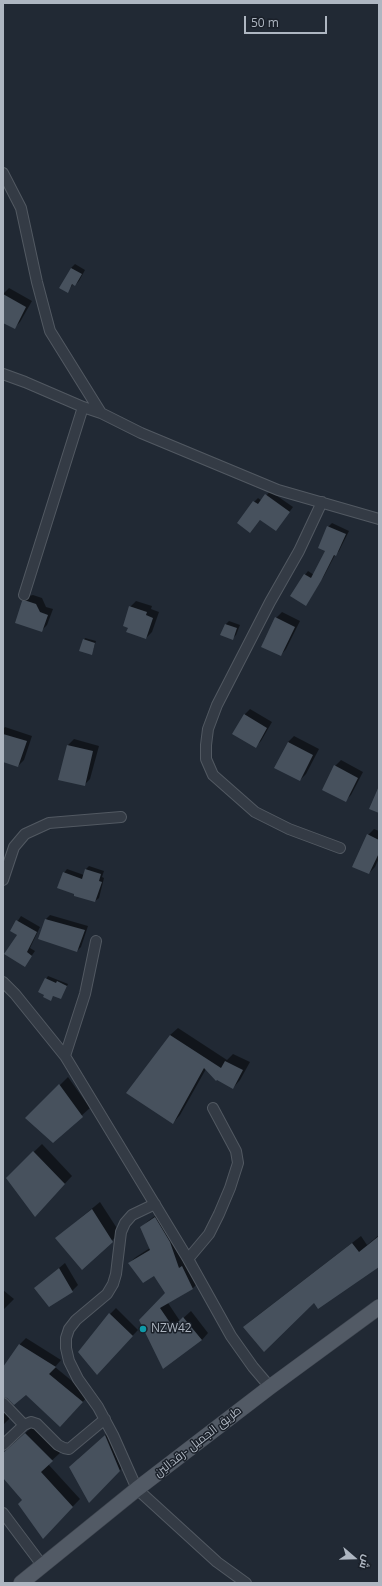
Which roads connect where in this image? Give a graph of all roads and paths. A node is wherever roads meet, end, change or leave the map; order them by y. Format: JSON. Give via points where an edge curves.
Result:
{"nodes":[{"id":1,"x":3,"y":173,"type":"edge"},
{"id":2,"x":3,"y":374,"type":"edge"},
{"id":3,"x":83,"y":407,"type":"junction"},
{"id":4,"x":101,"y":413,"type":"junction"},
{"id":5,"x":322,"y":502,"type":"junction"},
{"id":6,"x":379,"y":518,"type":"edge"},
{"id":7,"x":24,"y":595,"type":"dead end"},
{"id":8,"x":121,"y":818,"type":"dead end"},
{"id":9,"x":340,"y":848,"type":"dead end"},
{"id":10,"x":3,"y":880,"type":"edge"},
{"id":11,"x":96,"y":941,"type":"dead end"},
{"id":12,"x":3,"y":982,"type":"edge"},
{"id":13,"x":65,"y":1056,"type":"junction"},
{"id":14,"x":213,"y":1108,"type":"dead end"},
{"id":15,"x":155,"y":1204,"type":"junction"},
{"id":16,"x":188,"y":1259,"type":"junction"},
{"id":17,"x":378,"y":1308,"type":"edge"},
{"id":18,"x":270,"y":1387,"type":"junction"},
{"id":19,"x":3,"y":1403,"type":"edge"},
{"id":20,"x":105,"y":1420,"type":"junction"},
{"id":21,"x":24,"y":1425,"type":"junction"},
{"id":22,"x":3,"y":1445,"type":"edge"},
{"id":23,"x":137,"y":1489,"type":"junction"},
{"id":24,"x":3,"y":1513,"type":"edge"},
{"id":25,"x":42,"y":1565,"type":"junction"},
{"id":26,"x":21,"y":1583,"type":"edge"},
{"id":27,"x":246,"y":1583,"type":"edge"}],
"edges":[{"from":1,"to":4,"type":"street","via":[[21,208],[50,331]]},
{"from":2,"to":3,"type":"street"},
{"from":3,"to":4,"type":"street"},
{"from":3,"to":7,"type":"street"},
{"from":4,"to":5,"type":"street","via":[[140,433],[278,490]]},
{"from":5,"to":6,"type":"street"},
{"from":5,"to":9,"type":"street","via":[[299,551],[217,705],[208,729],[206,759],[213,775],[255,812],[289,829]]},
{"from":8,"to":10,"type":"street","via":[[49,823],[25,834],[14,847]]},
{"from":11,"to":13,"type":"street","via":[[85,994]]},
{"from":12,"to":13,"type":"street"},
{"from":13,"to":15,"type":"street"},
{"from":14,"to":16,"type":"street","via":[[236,1151],[238,1163],[216,1221],[209,1234]]},
{"from":15,"to":16,"type":"street"},
{"from":15,"to":20,"type":"street","via":[[132,1215],[125,1223],[121,1232],[113,1284],[107,1294],[69,1328],[66,1338],[69,1361]]},
{"from":16,"to":18,"type":"street","via":[[231,1336]]},
{"from":17,"to":18,"type":"main road","name":"طريق الجميل -رقدالين"},
{"from":18,"to":23,"type":"main road","name":"طريق الجميل -رقدالين"},
{"from":19,"to":21,"type":"street"},
{"from":20,"to":21,"type":"street","via":[[69,1449],[58,1445],[37,1424],[31,1422]]},
{"from":20,"to":23,"type":"street"},
{"from":21,"to":22,"type":"street"},
{"from":23,"to":25,"type":"main road","name":"طريق الجميل -رقدالين"},
{"from":23,"to":27,"type":"street","via":[[217,1562]]},
{"from":24,"to":25,"type":"street"},
{"from":25,"to":26,"type":"main road","name":"طريق الجميل -رقدالين"}]}
